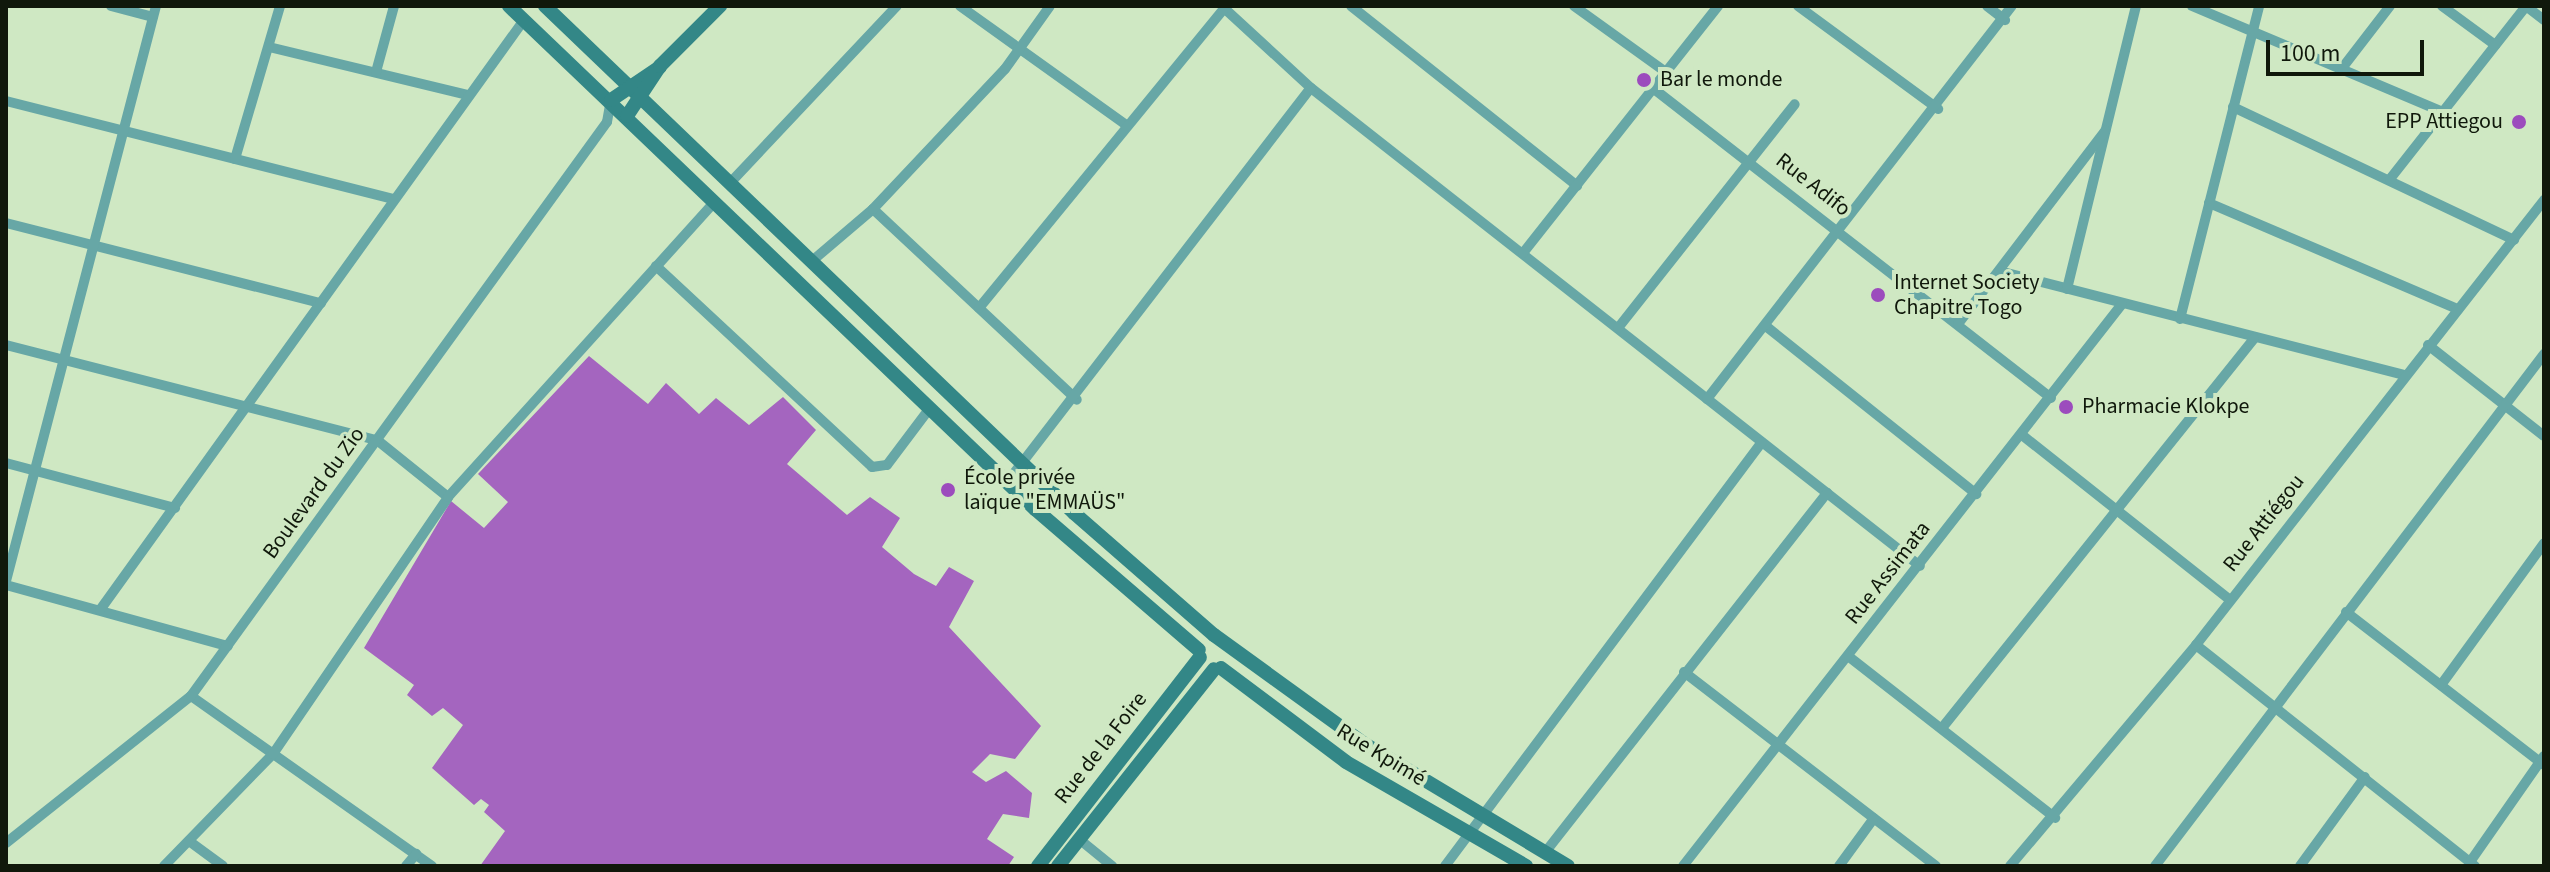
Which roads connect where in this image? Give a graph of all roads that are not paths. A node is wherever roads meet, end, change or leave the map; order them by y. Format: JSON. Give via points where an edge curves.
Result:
{"nodes":[{"id":1,"x":111,"y":6,"type":"edge"},
{"id":2,"x":280,"y":6,"type":"edge"},
{"id":3,"x":394,"y":6,"type":"edge"},
{"id":4,"x":509,"y":6,"type":"edge"},
{"id":5,"x":545,"y":6,"type":"edge"},
{"id":6,"x":720,"y":6,"type":"edge"},
{"id":7,"x":897,"y":6,"type":"edge"},
{"id":8,"x":960,"y":6,"type":"edge"},
{"id":9,"x":1050,"y":6,"type":"edge"},
{"id":10,"x":1351,"y":6,"type":"edge"},
{"id":11,"x":1574,"y":6,"type":"edge"},
{"id":12,"x":1718,"y":6,"type":"edge"},
{"id":13,"x":1798,"y":6,"type":"edge"},
{"id":14,"x":1987,"y":6,"type":"edge"},
{"id":15,"x":2012,"y":6,"type":"edge"},
{"id":16,"x":2136,"y":6,"type":"edge"},
{"id":17,"x":2192,"y":6,"type":"edge"},
{"id":18,"x":2259,"y":6,"type":"edge"},
{"id":19,"x":2390,"y":6,"type":"edge"},
{"id":20,"x":2442,"y":6,"type":"edge"},
{"id":21,"x":1225,"y":7,"type":"edge"},
{"id":22,"x":154,"y":11,"type":"edge"},
{"id":23,"x":524,"y":20,"type":"junction"},
{"id":24,"x":2005,"y":20,"type":"junction"},
{"id":25,"x":2544,"y":20,"type":"edge"},
{"id":26,"x":2253,"y":31,"type":"junction"},
{"id":27,"x":2495,"y":45,"type":"junction"},
{"id":28,"x":269,"y":47,"type":"junction"},
{"id":29,"x":1020,"y":50,"type":"junction"},
{"id":30,"x":660,"y":66,"type":"junction"},
{"id":31,"x":2343,"y":67,"type":"junction"},
{"id":32,"x":376,"y":72,"type":"junction"},
{"id":33,"x":1666,"y":72,"type":"junction"},
{"id":34,"x":627,"y":84,"type":"junction"},
{"id":35,"x":1311,"y":88,"type":"junction"},
{"id":36,"x":1654,"y":89,"type":"junction"},
{"id":37,"x":468,"y":95,"type":"junction"},
{"id":38,"x":642,"y":99,"type":"junction"},
{"id":39,"x":611,"y":100,"type":"junction"},
{"id":40,"x":6,"y":101,"type":"edge"},
{"id":41,"x":1795,"y":104,"type":"dead end"},
{"id":42,"x":2233,"y":107,"type":"junction"},
{"id":43,"x":1938,"y":109,"type":"junction"},
{"id":44,"x":2443,"y":112,"type":"junction"},
{"id":45,"x":627,"y":116,"type":"junction"},
{"id":46,"x":607,"y":122,"type":"junction"},
{"id":47,"x":1126,"y":125,"type":"junction"},
{"id":48,"x":2108,"y":127,"type":"junction"},
{"id":49,"x":124,"y":132,"type":"junction"},
{"id":50,"x":235,"y":159,"type":"junction"},
{"id":51,"x":1750,"y":161,"type":"junction"},
{"id":52,"x":2390,"y":179,"type":"junction"},
{"id":53,"x":730,"y":183,"type":"junction"},
{"id":54,"x":1577,"y":186,"type":"junction"},
{"id":55,"x":394,"y":199,"type":"junction"},
{"id":56,"x":2544,"y":200,"type":"edge"},
{"id":57,"x":715,"y":202,"type":"junction"},
{"id":58,"x":2209,"y":203,"type":"junction"},
{"id":59,"x":873,"y":209,"type":"junction"},
{"id":60,"x":6,"y":223,"type":"edge"},
{"id":61,"x":1841,"y":231,"type":"junction"},
{"id":62,"x":2514,"y":240,"type":"junction"},
{"id":63,"x":93,"y":248,"type":"junction"},
{"id":64,"x":1523,"y":253,"type":"junction"},
{"id":65,"x":812,"y":261,"type":"junction"},
{"id":66,"x":656,"y":266,"type":"junction"},
{"id":67,"x":1999,"y":271,"type":"junction"},
{"id":68,"x":2067,"y":289,"type":"junction"},
{"id":69,"x":321,"y":303,"type":"junction"},
{"id":70,"x":2122,"y":304,"type":"junction"},
{"id":71,"x":979,"y":308,"type":"junction"},
{"id":72,"x":2458,"y":309,"type":"junction"},
{"id":73,"x":2180,"y":319,"type":"junction"},
{"id":74,"x":1958,"y":324,"type":"junction"},
{"id":75,"x":1767,"y":327,"type":"junction"},
{"id":76,"x":1618,"y":328,"type":"junction"},
{"id":77,"x":2254,"y":339,"type":"junction"},
{"id":78,"x":6,"y":345,"type":"edge"},
{"id":79,"x":2428,"y":345,"type":"junction"},
{"id":80,"x":2544,"y":354,"type":"edge"},
{"id":81,"x":64,"y":359,"type":"junction"},
{"id":82,"x":2403,"y":375,"type":"junction"},
{"id":83,"x":2051,"y":398,"type":"junction"},
{"id":84,"x":1707,"y":399,"type":"junction"},
{"id":85,"x":1077,"y":400,"type":"junction"},
{"id":86,"x":248,"y":402,"type":"junction"},
{"id":87,"x":2503,"y":404,"type":"junction"},
{"id":88,"x":930,"y":408,"type":"junction"},
{"id":89,"x":2022,"y":435,"type":"junction"},
{"id":90,"x":2544,"y":436,"type":"edge"},
{"id":91,"x":377,"y":440,"type":"junction"},
{"id":92,"x":1762,"y":442,"type":"junction"},
{"id":93,"x":6,"y":463,"type":"edge"},
{"id":94,"x":1026,"y":465,"type":"junction"},
{"id":95,"x":36,"y":469,"type":"junction"},
{"id":96,"x":1008,"y":481,"type":"junction"},
{"id":97,"x":1827,"y":493,"type":"junction"},
{"id":98,"x":1976,"y":494,"type":"junction"},
{"id":99,"x":448,"y":497,"type":"junction"},
{"id":100,"x":175,"y":508,"type":"junction"},
{"id":101,"x":2119,"y":513,"type":"junction"},
{"id":102,"x":2544,"y":543,"type":"edge"},
{"id":103,"x":1920,"y":566,"type":"junction"},
{"id":104,"x":6,"y":583,"type":"edge"},
{"id":105,"x":2230,"y":600,"type":"junction"},
{"id":106,"x":100,"y":610,"type":"junction"},
{"id":107,"x":2346,"y":612,"type":"junction"},
{"id":108,"x":1214,"y":635,"type":"junction"},
{"id":109,"x":2196,"y":645,"type":"junction"},
{"id":110,"x":228,"y":646,"type":"junction"},
{"id":111,"x":1232,"y":650,"type":"junction"},
{"id":112,"x":1200,"y":654,"type":"junction"},
{"id":113,"x":1848,"y":656,"type":"junction"},
{"id":114,"x":1218,"y":668,"type":"junction"},
{"id":115,"x":1684,"y":672,"type":"junction"},
{"id":116,"x":2441,"y":685,"type":"junction"},
{"id":117,"x":191,"y":696,"type":"junction"},
{"id":118,"x":2271,"y":705,"type":"junction"},
{"id":119,"x":1942,"y":728,"type":"junction"},
{"id":120,"x":1779,"y":746,"type":"junction"},
{"id":121,"x":273,"y":754,"type":"junction"},
{"id":122,"x":2543,"y":761,"type":"edge"},
{"id":123,"x":2365,"y":777,"type":"junction"},
{"id":124,"x":1485,"y":814,"type":"junction"},
{"id":125,"x":1874,"y":818,"type":"junction"},
{"id":126,"x":2055,"y":818,"type":"junction"},
{"id":127,"x":1471,"y":832,"type":"junction"},
{"id":128,"x":1079,"y":839,"type":"junction"},
{"id":129,"x":189,"y":841,"type":"junction"},
{"id":130,"x":6,"y":843,"type":"edge"},
{"id":131,"x":1547,"y":850,"type":"junction"},
{"id":132,"x":416,"y":854,"type":"junction"},
{"id":133,"x":2472,"y":864,"type":"edge"},
{"id":134,"x":164,"y":866,"type":"edge"},
{"id":135,"x":223,"y":866,"type":"edge"},
{"id":136,"x":406,"y":866,"type":"edge"},
{"id":137,"x":432,"y":866,"type":"edge"},
{"id":138,"x":1038,"y":866,"type":"edge"},
{"id":139,"x":1058,"y":866,"type":"edge"},
{"id":140,"x":1112,"y":866,"type":"edge"},
{"id":141,"x":1445,"y":866,"type":"edge"},
{"id":142,"x":1526,"y":866,"type":"edge"},
{"id":143,"x":1568,"y":866,"type":"edge"},
{"id":144,"x":1683,"y":866,"type":"edge"},
{"id":145,"x":1839,"y":866,"type":"edge"},
{"id":146,"x":1936,"y":866,"type":"edge"},
{"id":147,"x":2010,"y":866,"type":"edge"},
{"id":148,"x":2155,"y":866,"type":"edge"},
{"id":149,"x":2300,"y":866,"type":"edge"}],
"edges":[{"from":1,"to":22,"type":"street"},
{"from":2,"to":28,"type":"street"},
{"from":3,"to":32,"type":"street"},
{"from":4,"to":23,"type":"main road","name":"Rue Kpimé"},
{"from":5,"to":34,"type":"main road"},
{"from":6,"to":30,"type":"main road"},
{"from":7,"to":53,"type":"street"},
{"from":8,"to":29,"type":"street"},
{"from":9,"to":29,"type":"street"},
{"from":10,"to":54,"type":"street"},
{"from":11,"to":33,"type":"street"},
{"from":12,"to":33,"type":"street"},
{"from":13,"to":43,"type":"street"},
{"from":14,"to":24,"type":"street"},
{"from":15,"to":24,"type":"street"},
{"from":16,"to":48,"type":"street"},
{"from":17,"to":26,"type":"street"},
{"from":18,"to":26,"type":"street"},
{"from":19,"to":31,"type":"street"},
{"from":20,"to":27,"type":"street"},
{"from":21,"to":35,"type":"street"},
{"from":21,"to":47,"type":"street"},
{"from":22,"to":49,"type":"street"},
{"from":23,"to":37,"type":"street"},
{"from":23,"to":39,"type":"main road","name":"Rue Kpimé"},
{"from":24,"to":43,"type":"street"},
{"from":25,"to":27,"type":"street","via":[[2526,6]]},
{"from":26,"to":31,"type":"street"},
{"from":26,"to":42,"type":"street"},
{"from":27,"to":44,"type":"street"},
{"from":28,"to":32,"type":"street"},
{"from":28,"to":50,"type":"street"},
{"from":29,"to":47,"type":"street"},
{"from":29,"to":59,"type":"street"},
{"from":30,"to":34,"type":"main road"},
{"from":30,"to":38,"type":"main road"},
{"from":31,"to":44,"type":"street"},
{"from":32,"to":37,"type":"street"},
{"from":33,"to":36,"type":"street"},
{"from":34,"to":38,"type":"main road"},
{"from":34,"to":39,"type":"main road"},
{"from":35,"to":64,"type":"street"},
{"from":35,"to":85,"type":"street"},
{"from":36,"to":51,"type":"street","name":"Rue Adifo"},
{"from":36,"to":54,"type":"street"},
{"from":37,"to":55,"type":"street"},
{"from":38,"to":45,"type":"main road"},
{"from":38,"to":53,"type":"main road"},
{"from":39,"to":45,"type":"main road","name":"Rue Kpimé"},
{"from":39,"to":46,"type":"street","name":"Boulevard du Zio"},
{"from":40,"to":49,"type":"street"},
{"from":41,"to":51,"type":"street"},
{"from":42,"to":52,"type":"street"},
{"from":42,"to":58,"type":"street"},
{"from":43,"to":61,"type":"street"},
{"from":44,"to":52,"type":"street"},
{"from":45,"to":46,"type":"street"},
{"from":45,"to":57,"type":"main road","name":"Rue Kpimé"},
{"from":46,"to":91,"type":"street","name":"Boulevard du Zio"},
{"from":47,"to":71,"type":"street"},
{"from":48,"to":67,"type":"street"},
{"from":48,"to":68,"type":"street"},
{"from":49,"to":50,"type":"street"},
{"from":49,"to":63,"type":"street"},
{"from":50,"to":55,"type":"street"},
{"from":51,"to":61,"type":"street","name":"Rue Adifo"},
{"from":51,"to":76,"type":"street"},
{"from":52,"to":62,"type":"street"},
{"from":53,"to":65,"type":"main road"},
{"from":54,"to":64,"type":"street"},
{"from":55,"to":69,"type":"street"},
{"from":56,"to":62,"type":"street","name":"Rue Attiégou"},
{"from":57,"to":66,"type":"street"},
{"from":57,"to":88,"type":"main road","name":"Rue Kpimé"},
{"from":58,"to":72,"type":"street"},
{"from":58,"to":73,"type":"street"},
{"from":59,"to":65,"type":"street"},
{"from":59,"to":71,"type":"street"},
{"from":60,"to":63,"type":"street"},
{"from":61,"to":74,"type":"street","name":"Rue Adifo"},
{"from":61,"to":75,"type":"street"},
{"from":62,"to":72,"type":"street","name":"Rue Attiégou"},
{"from":63,"to":69,"type":"street"},
{"from":63,"to":81,"type":"street"},
{"from":64,"to":76,"type":"street"},
{"from":65,"to":94,"type":"main road"},
{"from":66,"to":88,"type":"street","via":[[872,467],[887,465]]},
{"from":66,"to":99,"type":"street"},
{"from":67,"to":68,"type":"street"},
{"from":67,"to":74,"type":"street"},
{"from":68,"to":70,"type":"street"},
{"from":69,"to":86,"type":"street"},
{"from":70,"to":73,"type":"street"},
{"from":70,"to":83,"type":"street","name":"Rue Assimata"},
{"from":71,"to":85,"type":"street"},
{"from":72,"to":79,"type":"street","name":"Rue Attiégou"},
{"from":73,"to":77,"type":"street"},
{"from":74,"to":83,"type":"street","name":"Rue Adifo"},
{"from":75,"to":84,"type":"street"},
{"from":75,"to":98,"type":"street"},
{"from":76,"to":84,"type":"street"},
{"from":77,"to":82,"type":"street"},
{"from":77,"to":101,"type":"street"},
{"from":78,"to":81,"type":"street"},
{"from":79,"to":82,"type":"street","name":"Rue Attiégou"},
{"from":79,"to":87,"type":"street"},
{"from":80,"to":87,"type":"street"},
{"from":81,"to":86,"type":"street"},
{"from":81,"to":95,"type":"street"},
{"from":82,"to":105,"type":"street","name":"Rue Attiégou"},
{"from":83,"to":89,"type":"street","name":"Rue Assimata"},
{"from":84,"to":92,"type":"street"},
{"from":85,"to":94,"type":"street"},
{"from":86,"to":91,"type":"street"},
{"from":86,"to":100,"type":"street"},
{"from":87,"to":90,"type":"street"},
{"from":87,"to":107,"type":"street"},
{"from":88,"to":96,"type":"main road","name":"Rue Kpimé"},
{"from":89,"to":98,"type":"street","name":"Rue Assimata"},
{"from":89,"to":101,"type":"street"},
{"from":91,"to":99,"type":"street"},
{"from":91,"to":110,"type":"street","name":"Boulevard du Zio"},
{"from":92,"to":97,"type":"street"},
{"from":92,"to":124,"type":"street"},
{"from":93,"to":95,"type":"street"},
{"from":94,"to":96,"type":"street"},
{"from":94,"to":108,"type":"main road"},
{"from":95,"to":100,"type":"street"},
{"from":95,"to":104,"type":"street"},
{"from":96,"to":112,"type":"main road","name":"Rue Kpimé"},
{"from":97,"to":103,"type":"street"},
{"from":97,"to":115,"type":"street"},
{"from":98,"to":103,"type":"street","name":"Rue Assimata"},
{"from":99,"to":121,"type":"street"},
{"from":100,"to":106,"type":"street"},
{"from":101,"to":105,"type":"street"},
{"from":101,"to":119,"type":"street"},
{"from":102,"to":116,"type":"street"},
{"from":103,"to":113,"type":"street","name":"Rue Assimata"},
{"from":104,"to":106,"type":"street"},
{"from":105,"to":109,"type":"street","name":"Rue Attiégou"},
{"from":106,"to":110,"type":"street"},
{"from":107,"to":116,"type":"street"},
{"from":107,"to":118,"type":"street"},
{"from":108,"to":111,"type":"main road"},
{"from":108,"to":112,"type":"main road","name":"Rue de la Foire"},
{"from":109,"to":118,"type":"street"},
{"from":109,"to":126,"type":"street","name":"Rue Attiégou"},
{"from":110,"to":117,"type":"street","name":"Boulevard du Zio"},
{"from":111,"to":114,"type":"main road"},
{"from":111,"to":124,"type":"main road","via":[[1363,743]]},
{"from":112,"to":114,"type":"main road","name":"Rue Kpimé"},
{"from":112,"to":138,"type":"main road","name":"Rue de la Foire"},
{"from":113,"to":119,"type":"street"},
{"from":113,"to":120,"type":"street","name":"Rue Assimata"},
{"from":114,"to":127,"type":"main road","name":"Rue Kpimé","via":[[1346,762]]},
{"from":114,"to":128,"type":"main road"},
{"from":115,"to":120,"type":"street"},
{"from":115,"to":131,"type":"street"},
{"from":116,"to":122,"type":"street"},
{"from":117,"to":121,"type":"street"},
{"from":117,"to":130,"type":"street","name":"Boulevard du Zio"},
{"from":118,"to":123,"type":"street"},
{"from":118,"to":148,"type":"street"},
{"from":119,"to":126,"type":"street"},
{"from":120,"to":125,"type":"street"},
{"from":120,"to":144,"type":"street","name":"Rue Assimata"},
{"from":121,"to":129,"type":"street"},
{"from":121,"to":132,"type":"street"},
{"from":122,"to":133,"type":"street"},
{"from":123,"to":133,"type":"street"},
{"from":123,"to":149,"type":"street"},
{"from":124,"to":127,"type":"street"},
{"from":124,"to":131,"type":"main road"},
{"from":125,"to":145,"type":"street"},
{"from":125,"to":146,"type":"street"},
{"from":126,"to":147,"type":"street","name":"Rue Attiégou"},
{"from":127,"to":141,"type":"street"},
{"from":127,"to":142,"type":"main road","name":"Rue Kpimé"},
{"from":128,"to":139,"type":"main road"},
{"from":128,"to":140,"type":"street"},
{"from":129,"to":134,"type":"street"},
{"from":129,"to":135,"type":"street"},
{"from":131,"to":143,"type":"main road"},
{"from":132,"to":136,"type":"street"},
{"from":132,"to":137,"type":"street"}]}
